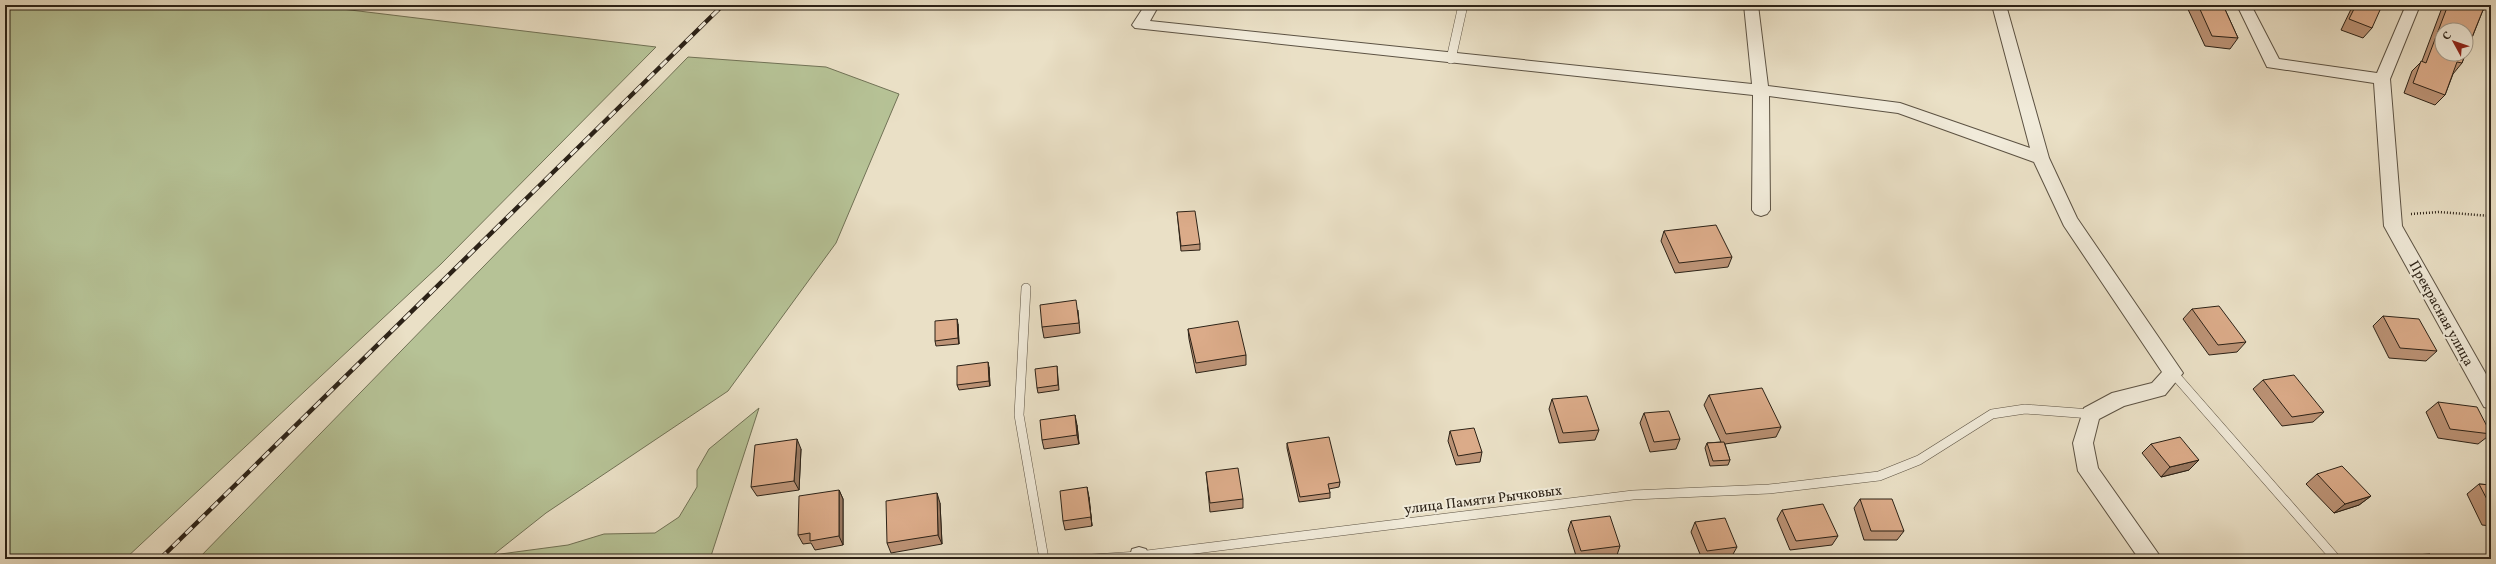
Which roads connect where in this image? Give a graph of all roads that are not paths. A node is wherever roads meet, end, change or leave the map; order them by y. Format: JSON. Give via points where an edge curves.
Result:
{"nodes":[{"id":1,"x":1152,"y":5,"type":"edge"},
{"id":2,"x":1463,"y":5,"type":"edge"},
{"id":3,"x":1751,"y":5,"type":"edge"},
{"id":4,"x":1999,"y":5,"type":"edge"},
{"id":5,"x":2244,"y":5,"type":"edge"},
{"id":6,"x":2413,"y":5,"type":"edge"},
{"id":7,"x":1451,"y":59,"type":"junction"},
{"id":8,"x":2382,"y":79,"type":"junction"},
{"id":9,"x":1761,"y":90,"type":"junction"},
{"id":10,"x":2041,"y":158,"type":"junction"},
{"id":11,"x":1761,"y":210,"type":"dead end"},
{"id":12,"x":1026,"y":288,"type":"dead end"},
{"id":13,"x":2173,"y":372,"type":"junction"},
{"id":14,"x":2491,"y":400,"type":"edge"},
{"id":15,"x":2091,"y":414,"type":"junction"},
{"id":16,"x":1140,"y":557,"type":"edge"},
{"id":17,"x":1044,"y":559,"type":"edge"},
{"id":18,"x":1092,"y":559,"type":"edge"},
{"id":19,"x":2151,"y":559,"type":"edge"},
{"id":20,"x":2336,"y":559,"type":"edge"}],
"edges":[{"from":1,"to":7,"type":"street","via":[[1140,25]]},
{"from":2,"to":7,"type":"lane"},
{"from":3,"to":9,"type":"street"},
{"from":4,"to":10,"type":"street"},
{"from":5,"to":8,"type":"street","via":[[2273,63]]},
{"from":6,"to":8,"type":"street"},
{"from":7,"to":9,"type":"street"},
{"from":8,"to":14,"type":"street","name":"Прекрасная улица","via":[[2393,226]]},
{"from":9,"to":10,"type":"street","via":[[1900,108]]},
{"from":9,"to":11,"type":"street"},
{"from":10,"to":13,"type":"street","via":[[2070,221]]},
{"from":12,"to":17,"type":"lane","via":[[1019,415]]},
{"from":13,"to":15,"type":"street","via":[[2158,389],[2119,399]]},
{"from":13,"to":20,"type":"lane"},
{"from":15,"to":16,"type":"lane","name":"улица Памяти Рычковых","via":[[2025,409],[1992,414],[1920,460],[1879,476],[1770,489],[1633,495]]},
{"from":15,"to":19,"type":"street","via":[[2083,443],[2088,471]]},
{"from":16,"to":18,"type":"lane","name":"улица Памяти Рычковых"}]}
